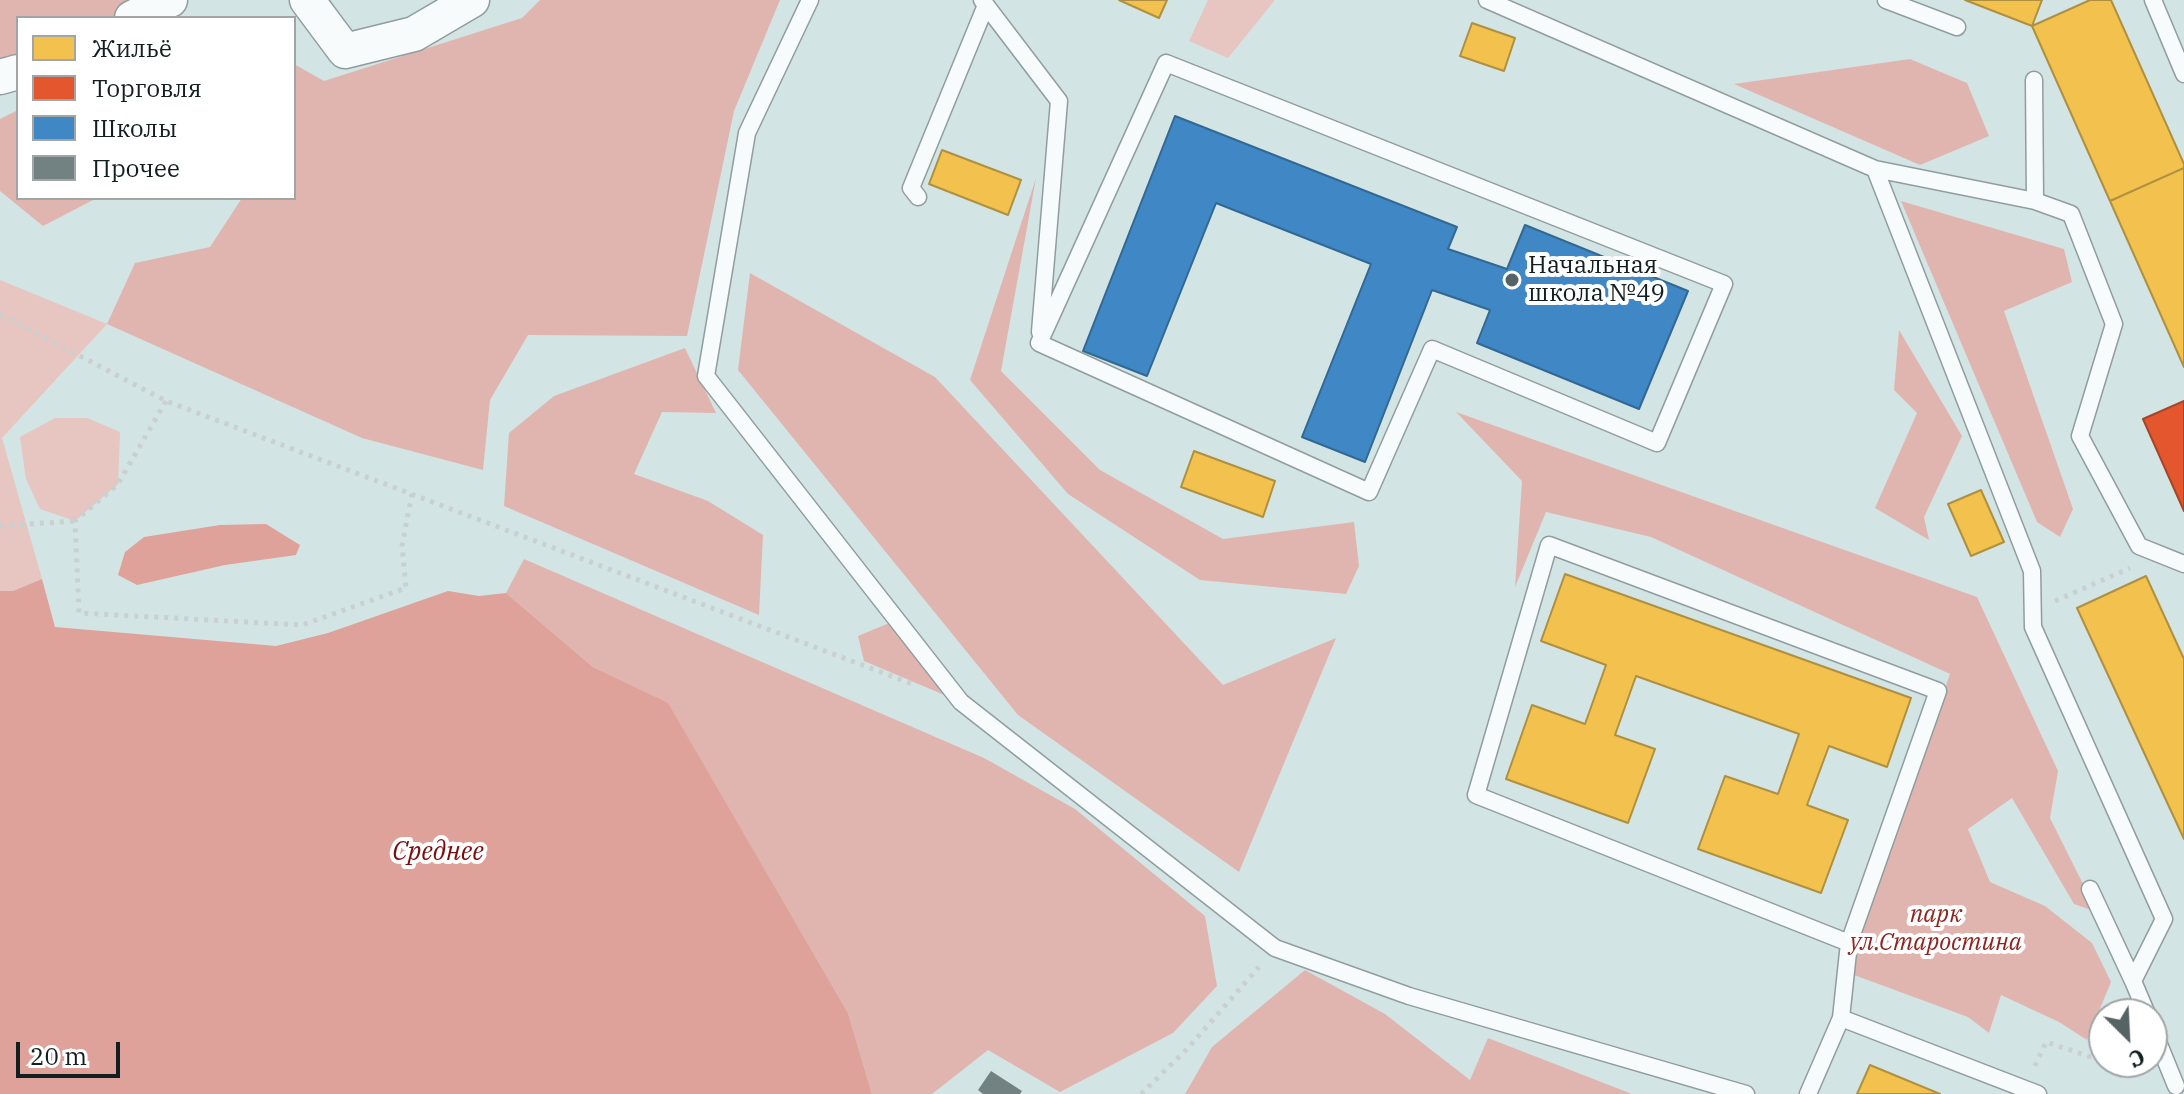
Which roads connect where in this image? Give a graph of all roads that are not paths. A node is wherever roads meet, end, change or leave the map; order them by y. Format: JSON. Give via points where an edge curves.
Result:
{"nodes":[{"id":1,"x":170,"y":0,"type":"edge"},
{"id":2,"x":307,"y":0,"type":"edge"},
{"id":3,"x":472,"y":0,"type":"edge"},
{"id":4,"x":810,"y":0,"type":"edge"},
{"id":5,"x":1487,"y":0,"type":"edge"},
{"id":6,"x":1886,"y":0,"type":"edge"},
{"id":7,"x":2153,"y":0,"type":"edge"},
{"id":8,"x":984,"y":3,"type":"edge"},
{"id":9,"x":136,"y":16,"type":"edge"},
{"id":10,"x":1957,"y":27,"type":"dead end"},
{"id":11,"x":2184,"y":74,"type":"edge"},
{"id":12,"x":2034,"y":80,"type":"dead end"},
{"id":13,"x":1875,"y":169,"type":"junction"},
{"id":14,"x":918,"y":197,"type":"dead end"},
{"id":15,"x":2035,"y":201,"type":"junction"},
{"id":16,"x":1039,"y":343,"type":"junction"},
{"id":17,"x":2184,"y":564,"type":"edge"},
{"id":18,"x":2090,"y":889,"type":"dead end"},
{"id":19,"x":1849,"y":943,"type":"junction"},
{"id":20,"x":2133,"y":981,"type":"junction"},
{"id":21,"x":2140,"y":998,"type":"edge"},
{"id":22,"x":1841,"y":1018,"type":"junction"},
{"id":23,"x":2168,"y":1066,"type":"edge"},
{"id":24,"x":2176,"y":1086,"type":"dead end"},
{"id":25,"x":1746,"y":1094,"type":"edge"},
{"id":26,"x":1808,"y":1094,"type":"edge"},
{"id":27,"x":2038,"y":1094,"type":"edge"}],
"edges":[{"from":1,"to":9,"type":"street"},
{"from":2,"to":3,"type":"street","via":[[345,51],[414,34]]},
{"from":4,"to":25,"type":"lane","via":[[747,133],[706,376],[961,702],[1275,948],[1409,996]]},
{"from":5,"to":13,"type":"lane"},
{"from":6,"to":10,"type":"lane"},
{"from":7,"to":11,"type":"lane"},
{"from":8,"to":14,"type":"lane","via":[[911,188]]},
{"from":8,"to":16,"type":"lane","via":[[1059,101]]},
{"from":12,"to":15,"type":"lane"},
{"from":13,"to":15,"type":"lane"},
{"from":13,"to":20,"type":"lane","via":[[2032,571],[2033,627],[2164,919]]},
{"from":15,"to":17,"type":"lane","via":[[2071,214],[2114,324],[2080,436],[2139,546]]},
{"from":16,"to":16,"type":"lane","via":[[1369,492],[1432,349],[1657,443],[1724,284],[1166,63]]},
{"from":18,"to":20,"type":"lane"},
{"from":19,"to":19,"type":"lane","via":[[1938,691],[1549,545],[1476,795]]},
{"from":19,"to":22,"type":"lane"},
{"from":20,"to":21,"type":"lane"},
{"from":22,"to":26,"type":"lane"},
{"from":22,"to":27,"type":"lane"},
{"from":23,"to":24,"type":"lane"}]}
